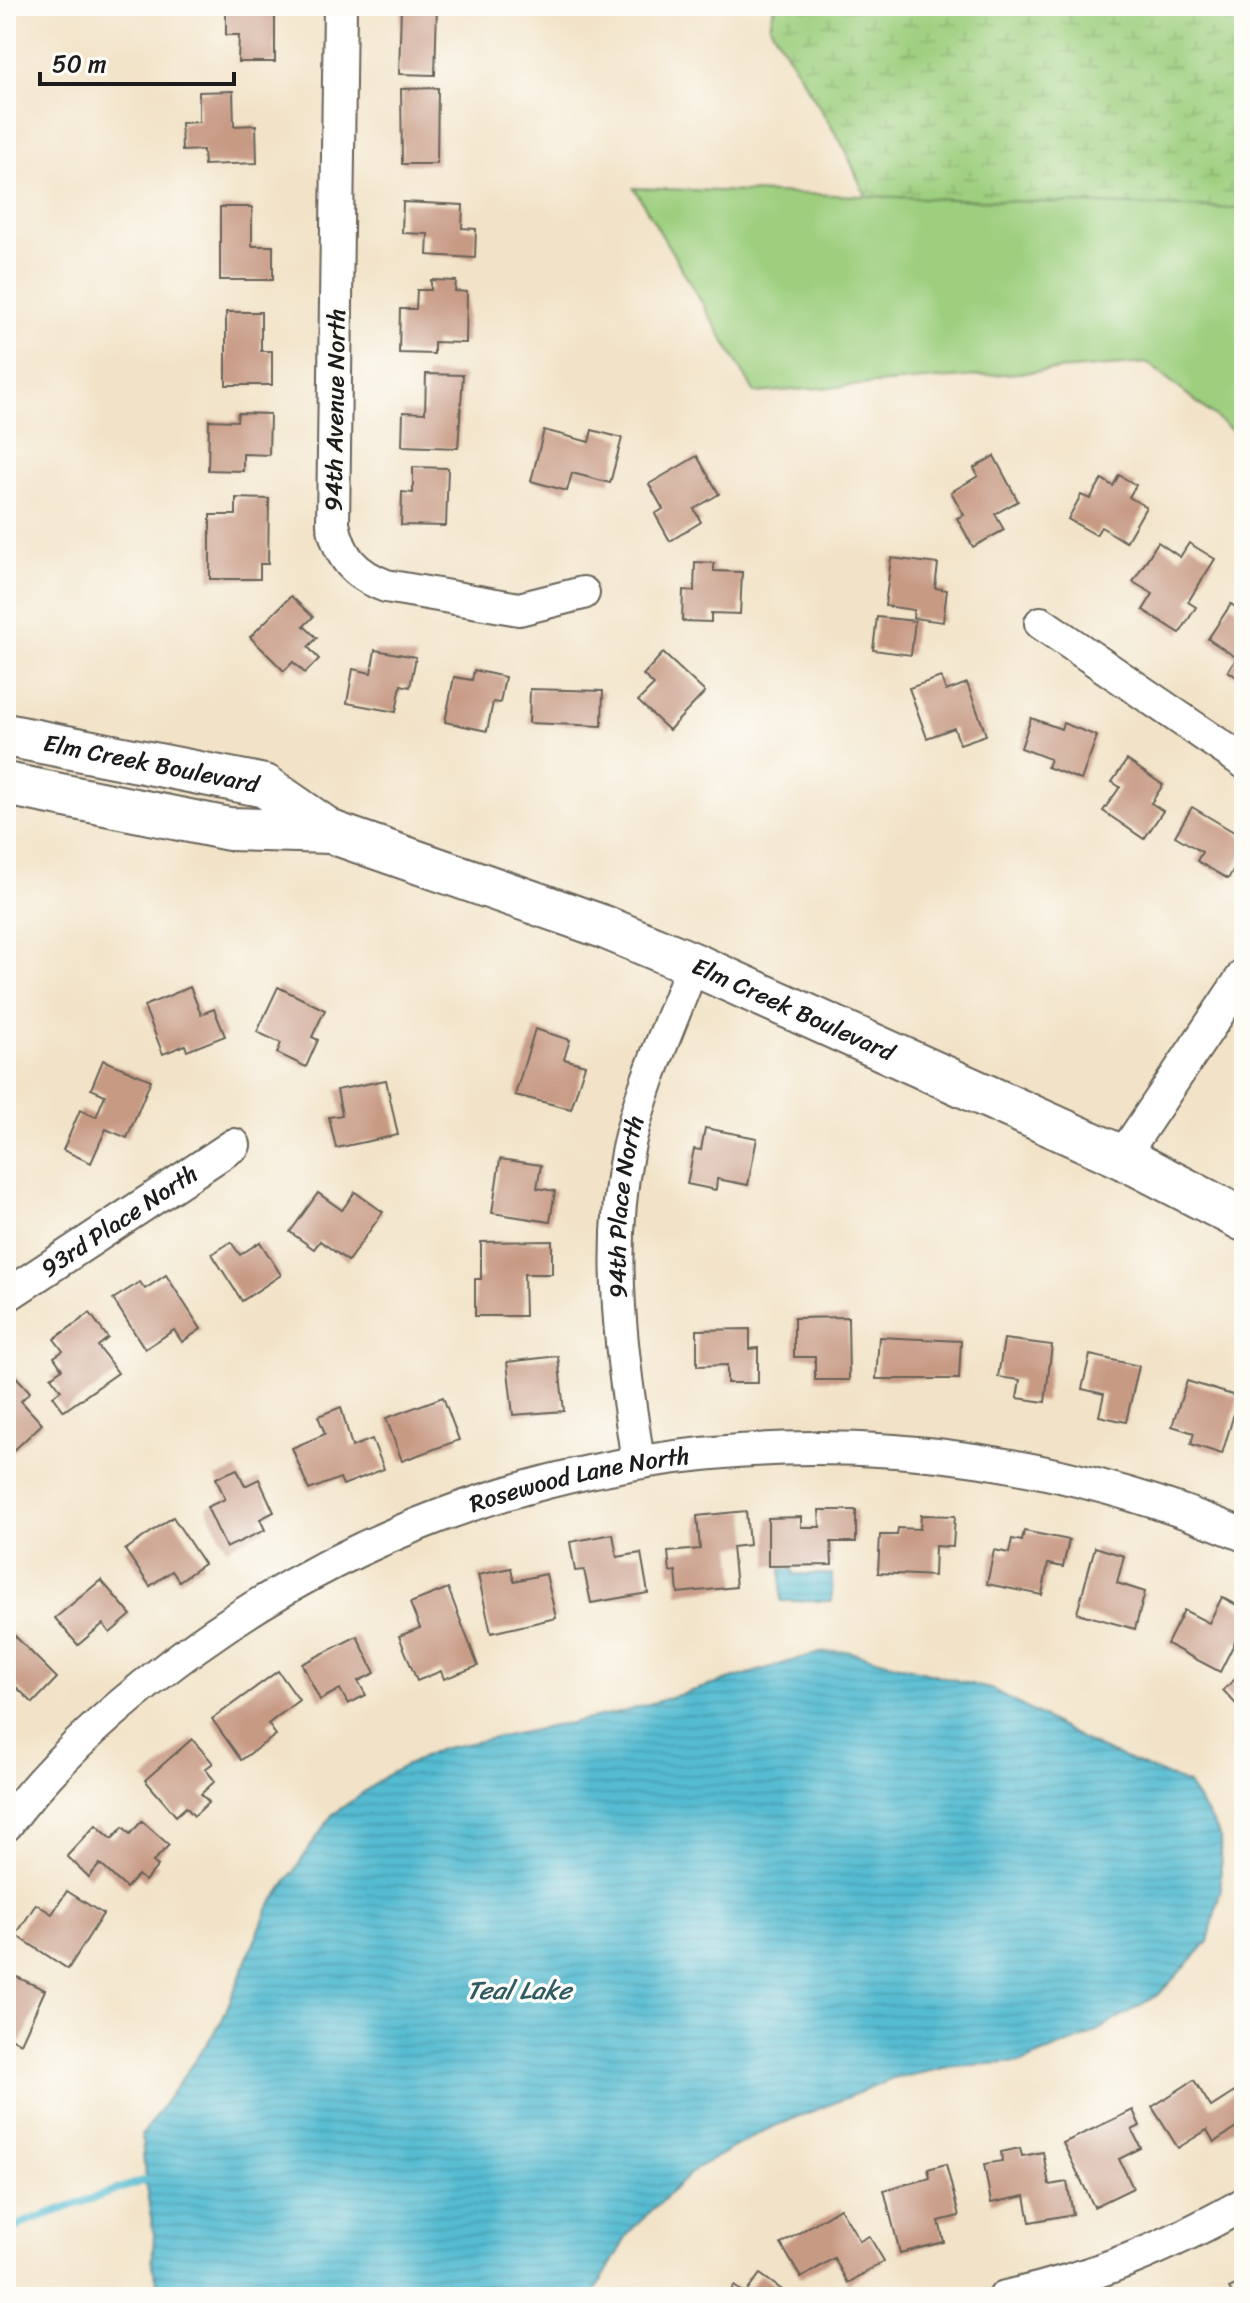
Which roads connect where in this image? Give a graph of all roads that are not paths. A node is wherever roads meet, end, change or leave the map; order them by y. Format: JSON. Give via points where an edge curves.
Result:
{"nodes":[{"id":1,"x":340,"y":6,"type":"edge"},
{"id":2,"x":583,"y":593,"type":"dead end"},
{"id":3,"x":1041,"y":623,"type":"dead end"},
{"id":4,"x":6,"y":735,"type":"edge"},
{"id":5,"x":1244,"y":762,"type":"edge"},
{"id":6,"x":6,"y":784,"type":"edge"},
{"id":7,"x":331,"y":832,"type":"junction"},
{"id":8,"x":693,"y":964,"type":"junction"},
{"id":9,"x":1244,"y":975,"type":"edge"},
{"id":10,"x":234,"y":1145,"type":"dead end"},
{"id":11,"x":1122,"y":1157,"type":"junction"},
{"id":12,"x":1244,"y":1220,"type":"edge"},
{"id":13,"x":6,"y":1296,"type":"edge"},
{"id":14,"x":638,"y":1461,"type":"junction"},
{"id":15,"x":1244,"y":1535,"type":"edge"},
{"id":16,"x":9,"y":1816,"type":"edge"},
{"id":17,"x":1244,"y":2204,"type":"edge"},
{"id":18,"x":1005,"y":2297,"type":"edge"}],
"edges":[{"from":1,"to":2,"type":"street","name":"94th Avenue North","via":[[333,524],[338,547],[366,579],[386,586],[519,609]]},
{"from":3,"to":5,"type":"street"},
{"from":4,"to":7,"type":"main road","name":"Elm Creek Boulevard","via":[[265,786]]},
{"from":6,"to":7,"type":"main road","name":"Elm Creek Boulevard","via":[[229,829]]},
{"from":7,"to":8,"type":"main road","name":"Elm Creek Boulevard","via":[[604,927]]},
{"from":8,"to":11,"type":"main road","name":"Elm Creek Boulevard"},
{"from":8,"to":14,"type":"street","name":"94th Place North","via":[[627,1151],[617,1222],[616,1291]]},
{"from":9,"to":11,"type":"street"},
{"from":10,"to":13,"type":"street","name":"93rd Place North"},
{"from":11,"to":12,"type":"main road","name":"Elm Creek Boulevard"},
{"from":14,"to":15,"type":"street","name":"Rosewood Lane North","via":[[798,1446],[940,1453],[1118,1489]]},
{"from":14,"to":16,"type":"street","name":"Rosewood Lane North","via":[[530,1486],[428,1520],[329,1564],[235,1618],[147,1682]]},
{"from":17,"to":18,"type":"street","via":[[1176,2242],[1100,2272]]}]}
